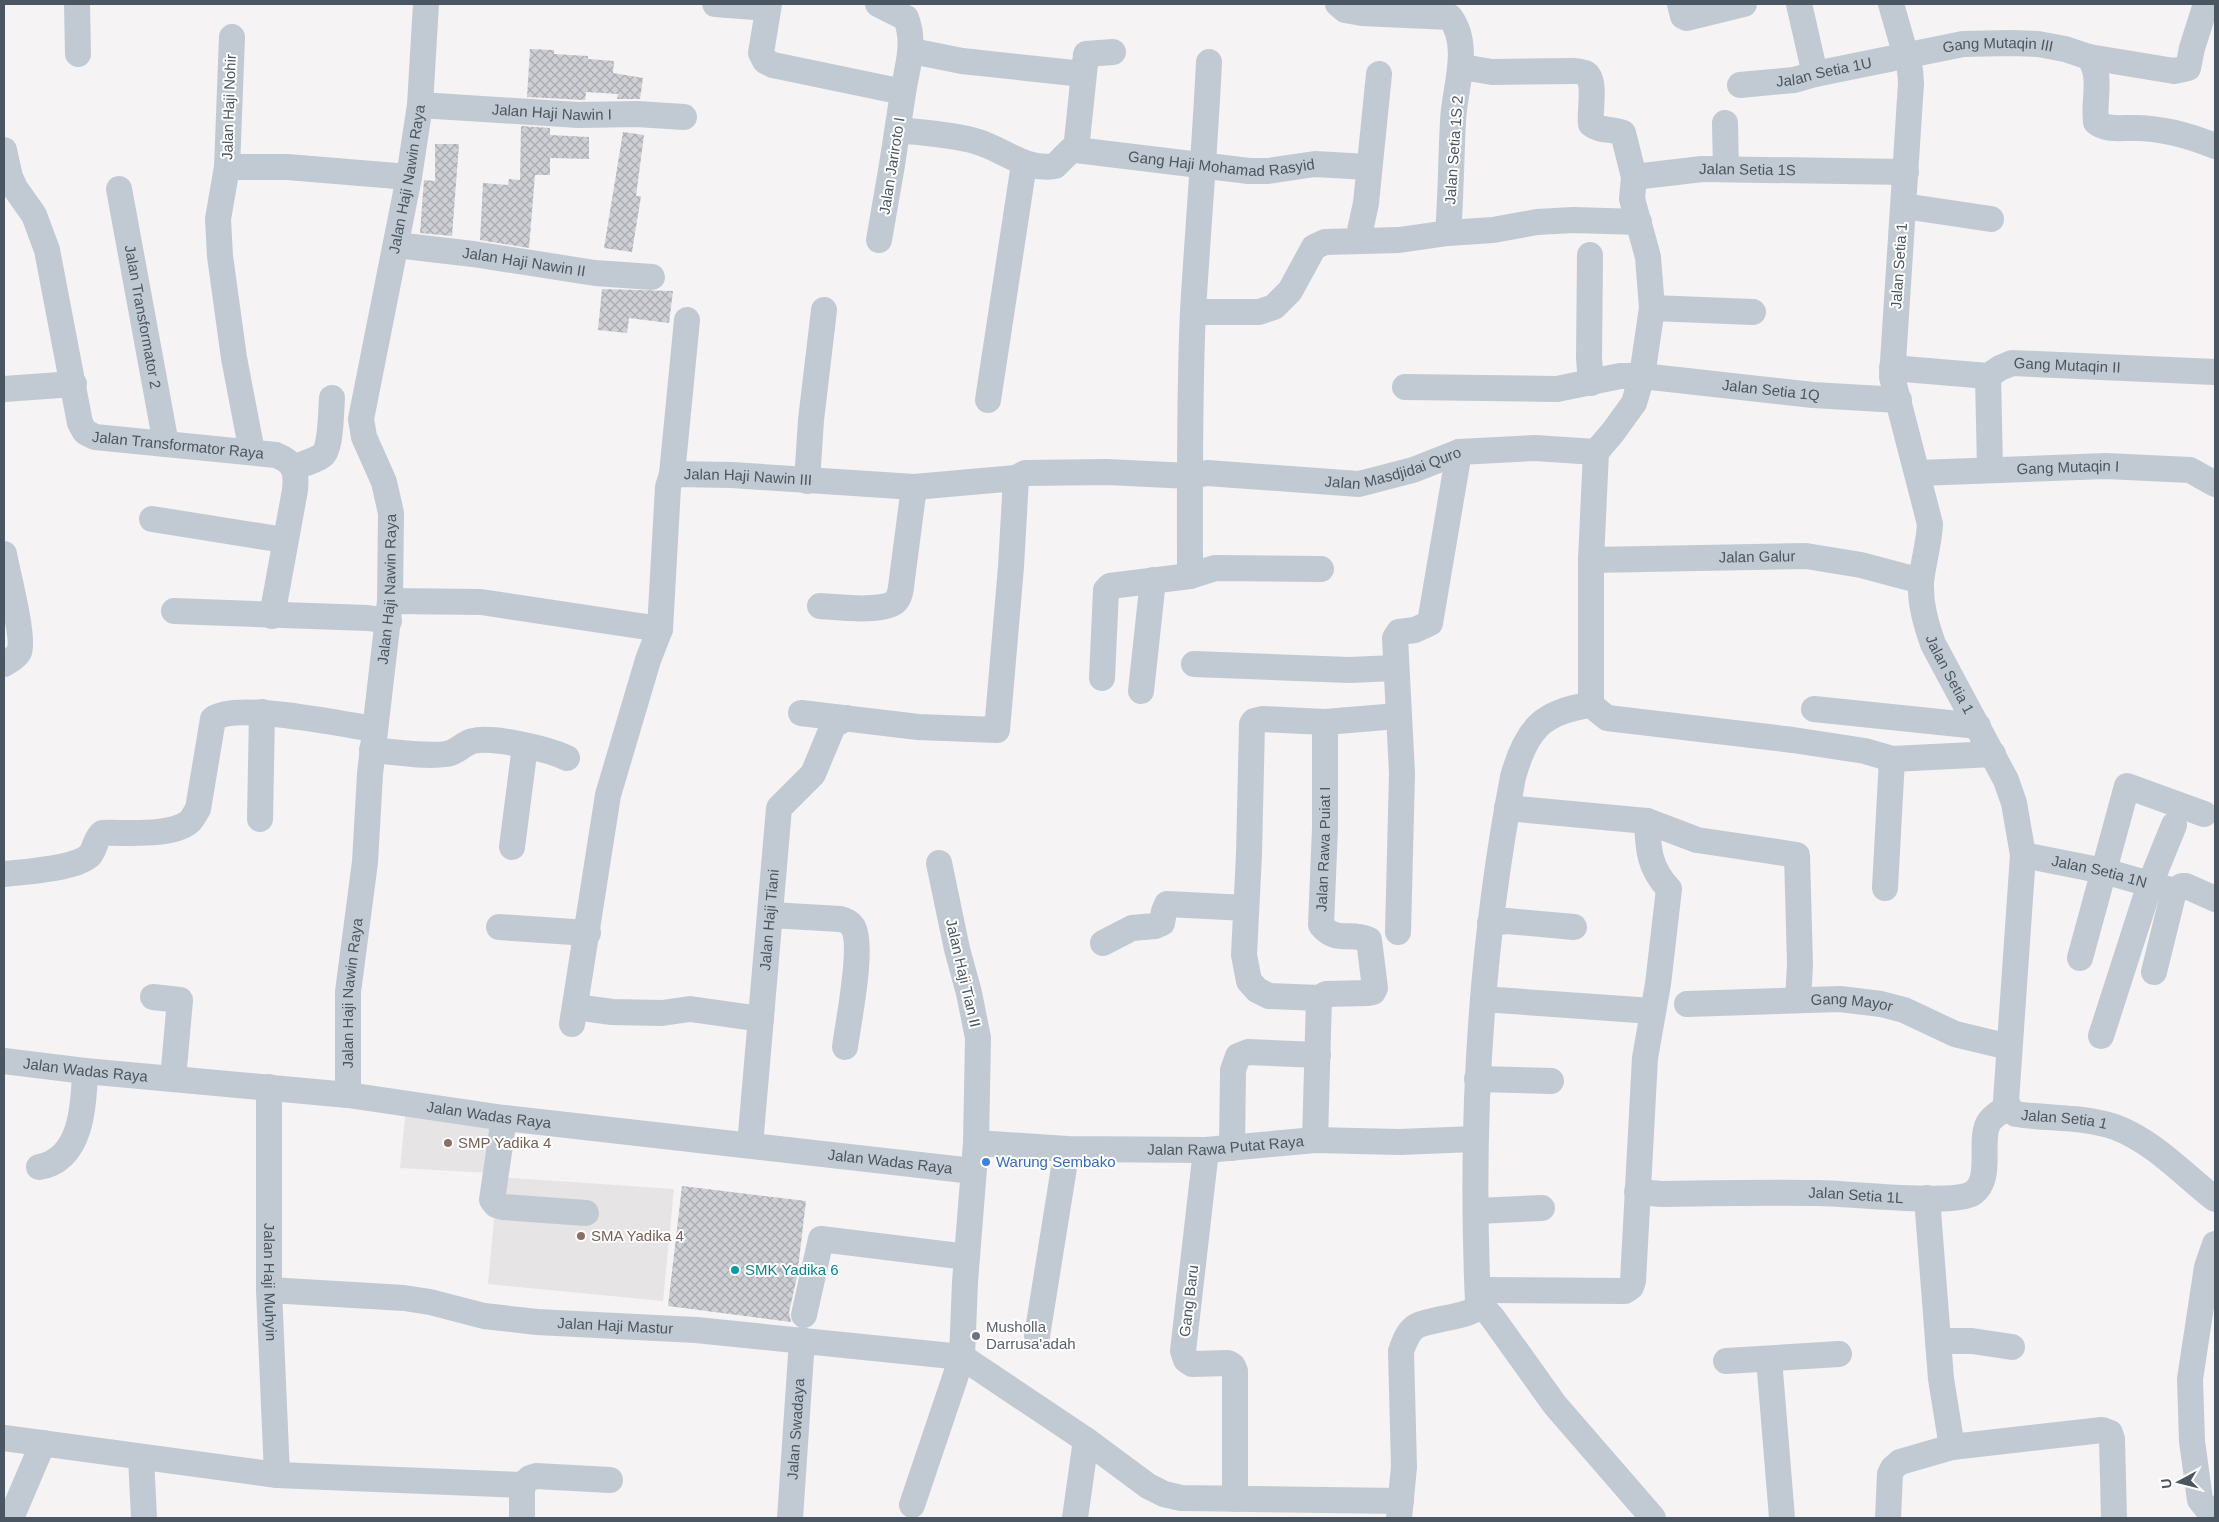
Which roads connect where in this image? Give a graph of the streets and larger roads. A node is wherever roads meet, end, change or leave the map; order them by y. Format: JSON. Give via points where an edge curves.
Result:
{"nodes":[{"id":1,"x":77,"y":4,"type":"edge"},
{"id":2,"x":426,"y":4,"type":"edge"},
{"id":3,"x":716,"y":4,"type":"edge"},
{"id":4,"x":878,"y":4,"type":"edge"},
{"id":5,"x":1338,"y":4,"type":"edge"},
{"id":6,"x":1680,"y":4,"type":"edge"},
{"id":7,"x":1744,"y":4,"type":"edge"},
{"id":8,"x":1799,"y":4,"type":"edge"},
{"id":9,"x":1891,"y":4,"type":"edge"},
{"id":10,"x":2206,"y":4,"type":"edge"},
{"id":11,"x":769,"y":6,"type":"edge"},
{"id":12,"x":1450,"y":10,"type":"edge"},
{"id":13,"x":232,"y":37,"type":"dead end"},
{"id":14,"x":912,"y":51,"type":"junction"},
{"id":15,"x":1113,"y":52,"type":"dead end"},
{"id":16,"x":78,"y":54,"type":"dead end"},
{"id":17,"x":1906,"y":56,"type":"junction"},
{"id":18,"x":2090,"y":57,"type":"junction"},
{"id":19,"x":1209,"y":62,"type":"dead end"},
{"id":20,"x":1462,"y":68,"type":"junction"},
{"id":21,"x":1083,"y":74,"type":"junction"},
{"id":22,"x":1379,"y":74,"type":"dead end"},
{"id":23,"x":1815,"y":74,"type":"junction"},
{"id":24,"x":1740,"y":85,"type":"dead end"},
{"id":25,"x":903,"y":92,"type":"junction"},
{"id":26,"x":420,"y":105,"type":"junction"},
{"id":27,"x":684,"y":117,"type":"dead end"},
{"id":28,"x":1725,"y":123,"type":"dead end"},
{"id":29,"x":899,"y":130,"type":"junction"},
{"id":30,"x":2215,"y":146,"type":"edge"},
{"id":31,"x":4,"y":150,"type":"edge"},
{"id":32,"x":1076,"y":150,"type":"junction"},
{"id":33,"x":1024,"y":164,"type":"junction"},
{"id":34,"x":1204,"y":167,"type":"junction"},
{"id":35,"x":1368,"y":167,"type":"junction"},
{"id":36,"x":1726,"y":169,"type":"junction"},
{"id":37,"x":225,"y":172,"type":"junction"},
{"id":38,"x":1906,"y":172,"type":"junction"},
{"id":39,"x":409,"y":177,"type":"junction"},
{"id":40,"x":1634,"y":177,"type":"junction"},
{"id":41,"x":120,"y":189,"type":"dead end"},
{"id":42,"x":1904,"y":206,"type":"junction"},
{"id":43,"x":1990,"y":219,"type":"dead end"},
{"id":44,"x":1638,"y":222,"type":"junction"},
{"id":45,"x":1448,"y":233,"type":"junction"},
{"id":46,"x":880,"y":240,"type":"dead end"},
{"id":47,"x":1358,"y":240,"type":"junction"},
{"id":48,"x":396,"y":245,"type":"junction"},
{"id":49,"x":1590,"y":255,"type":"dead end"},
{"id":50,"x":652,"y":277,"type":"dead end"},
{"id":51,"x":1652,"y":308,"type":"junction"},
{"id":52,"x":824,"y":310,"type":"dead end"},
{"id":53,"x":1193,"y":312,"type":"junction"},
{"id":54,"x":1753,"y":312,"type":"dead end"},
{"id":55,"x":688,"y":320,"type":"dead end"},
{"id":56,"x":1892,"y":368,"type":"junction"},
{"id":57,"x":2215,"y":372,"type":"edge"},
{"id":58,"x":1642,"y":376,"type":"junction"},
{"id":59,"x":1988,"y":376,"type":"junction"},
{"id":60,"x":1591,"y":383,"type":"junction"},
{"id":61,"x":74,"y":384,"type":"junction"},
{"id":62,"x":1405,"y":387,"type":"dead end"},
{"id":63,"x":4,"y":389,"type":"edge"},
{"id":64,"x":332,"y":398,"type":"dead end"},
{"id":65,"x":988,"y":400,"type":"dead end"},
{"id":66,"x":1899,"y":400,"type":"junction"},
{"id":67,"x":166,"y":444,"type":"junction"},
{"id":68,"x":252,"y":452,"type":"junction"},
{"id":69,"x":1459,"y":452,"type":"junction"},
{"id":70,"x":1596,"y":452,"type":"junction"},
{"id":71,"x":294,"y":466,"type":"junction"},
{"id":72,"x":1990,"y":469,"type":"junction"},
{"id":73,"x":1918,"y":473,"type":"junction"},
{"id":74,"x":672,"y":474,"type":"junction"},
{"id":75,"x":1190,"y":476,"type":"junction"},
{"id":76,"x":1016,"y":478,"type":"junction"},
{"id":77,"x":807,"y":481,"type":"junction"},
{"id":78,"x":2215,"y":484,"type":"edge"},
{"id":79,"x":914,"y":487,"type":"junction"},
{"id":80,"x":152,"y":519,"type":"dead end"},
{"id":81,"x":284,"y":540,"type":"junction"},
{"id":82,"x":4,"y":554,"type":"edge"},
{"id":83,"x":1591,"y":560,"type":"junction"},
{"id":84,"x":1321,"y":569,"type":"dead end"},
{"id":85,"x":1190,"y":576,"type":"junction"},
{"id":86,"x":1153,"y":580,"type":"junction"},
{"id":87,"x":1922,"y":581,"type":"junction"},
{"id":88,"x":820,"y":606,"type":"dead end"},
{"id":89,"x":174,"y":611,"type":"dead end"},
{"id":90,"x":389,"y":611,"type":"junction"},
{"id":91,"x":272,"y":616,"type":"junction"},
{"id":92,"x":660,"y":629,"type":"junction"},
{"id":93,"x":4,"y":664,"type":"edge"},
{"id":94,"x":1194,"y":664,"type":"dead end"},
{"id":95,"x":1396,"y":668,"type":"junction"},
{"id":96,"x":1102,"y":678,"type":"dead end"},
{"id":97,"x":1141,"y":691,"type":"dead end"},
{"id":98,"x":1592,"y":705,"type":"junction"},
{"id":99,"x":1814,"y":709,"type":"dead end"},
{"id":100,"x":262,"y":712,"type":"junction"},
{"id":101,"x":801,"y":713,"type":"dead end"},
{"id":102,"x":1398,"y":716,"type":"junction"},
{"id":103,"x":846,"y":718,"type":"junction"},
{"id":104,"x":1336,"y":721,"type":"junction"},
{"id":105,"x":1978,"y":726,"type":"junction"},
{"id":106,"x":374,"y":740,"type":"junction"},
{"id":107,"x":525,"y":746,"type":"junction"},
{"id":108,"x":1994,"y":754,"type":"junction"},
{"id":109,"x":566,"y":758,"type":"dead end"},
{"id":110,"x":1892,"y":759,"type":"junction"},
{"id":111,"x":1507,"y":808,"type":"junction"},
{"id":112,"x":2204,"y":814,"type":"dead end"},
{"id":113,"x":260,"y":819,"type":"dead end"},
{"id":114,"x":1646,"y":821,"type":"junction"},
{"id":115,"x":2174,"y":824,"type":"dead end"},
{"id":116,"x":512,"y":848,"type":"dead end"},
{"id":117,"x":2023,"y":855,"type":"junction"},
{"id":118,"x":939,"y":863,"type":"dead end"},
{"id":119,"x":2104,"y":871,"type":"junction"},
{"id":120,"x":4,"y":874,"type":"edge"},
{"id":121,"x":1885,"y":888,"type":"dead end"},
{"id":122,"x":2162,"y":888,"type":"junction"},
{"id":123,"x":2215,"y":899,"type":"edge"},
{"id":124,"x":1246,"y":908,"type":"junction"},
{"id":125,"x":770,"y":915,"type":"junction"},
{"id":126,"x":1490,"y":923,"type":"junction"},
{"id":127,"x":499,"y":927,"type":"dead end"},
{"id":128,"x":1574,"y":927,"type":"dead end"},
{"id":129,"x":1398,"y":932,"type":"dead end"},
{"id":130,"x":588,"y":933,"type":"junction"},
{"id":131,"x":1103,"y":943,"type":"dead end"},
{"id":132,"x":2080,"y":958,"type":"dead end"},
{"id":133,"x":2154,"y":972,"type":"dead end"},
{"id":134,"x":153,"y":997,"type":"dead end"},
{"id":135,"x":1319,"y":998,"type":"junction"},
{"id":136,"x":1483,"y":999,"type":"junction"},
{"id":137,"x":1798,"y":1000,"type":"junction"},
{"id":138,"x":1687,"y":1004,"type":"dead end"},
{"id":139,"x":1652,"y":1011,"type":"junction"},
{"id":140,"x":761,"y":1019,"type":"junction"},
{"id":141,"x":2101,"y":1036,"type":"dead end"},
{"id":142,"x":844,"y":1047,"type":"dead end"},
{"id":143,"x":2009,"y":1048,"type":"junction"},
{"id":144,"x":1318,"y":1055,"type":"junction"},
{"id":145,"x":4,"y":1061,"type":"edge"},
{"id":146,"x":85,"y":1071,"type":"junction"},
{"id":147,"x":173,"y":1079,"type":"junction"},
{"id":148,"x":1478,"y":1079,"type":"junction"},
{"id":149,"x":1551,"y":1082,"type":"dead end"},
{"id":150,"x":269,"y":1088,"type":"junction"},
{"id":151,"x":348,"y":1095,"type":"junction"},
{"id":152,"x":2008,"y":1106,"type":"junction"},
{"id":153,"x":504,"y":1118,"type":"junction"},
{"id":154,"x":1475,"y":1139,"type":"junction"},
{"id":155,"x":1315,"y":1140,"type":"junction"},
{"id":156,"x":976,"y":1143,"type":"junction"},
{"id":157,"x":750,"y":1145,"type":"junction"},
{"id":158,"x":1232,"y":1148,"type":"junction"},
{"id":159,"x":1067,"y":1149,"type":"junction"},
{"id":160,"x":1206,"y":1150,"type":"junction"},
{"id":161,"x":39,"y":1167,"type":"dead end"},
{"id":162,"x":973,"y":1171,"type":"junction"},
{"id":163,"x":1637,"y":1192,"type":"junction"},
{"id":164,"x":1927,"y":1198,"type":"junction"},
{"id":165,"x":2215,"y":1199,"type":"edge"},
{"id":166,"x":1542,"y":1208,"type":"dead end"},
{"id":167,"x":1477,"y":1211,"type":"junction"},
{"id":168,"x":586,"y":1213,"type":"dead end"},
{"id":169,"x":2215,"y":1244,"type":"edge"},
{"id":170,"x":967,"y":1258,"type":"junction"},
{"id":171,"x":269,"y":1290,"type":"junction"},
{"id":172,"x":1478,"y":1296,"type":"junction"},
{"id":173,"x":803,"y":1328,"type":"junction"},
{"id":174,"x":1037,"y":1336,"type":"dead end"},
{"id":175,"x":1938,"y":1341,"type":"junction"},
{"id":176,"x":2012,"y":1347,"type":"dead end"},
{"id":177,"x":1839,"y":1354,"type":"dead end"},
{"id":178,"x":962,"y":1357,"type":"junction"},
{"id":179,"x":1768,"y":1359,"type":"junction"},
{"id":180,"x":1726,"y":1361,"type":"dead end"},
{"id":181,"x":4,"y":1438,"type":"edge"},
{"id":182,"x":1086,"y":1440,"type":"junction"},
{"id":183,"x":43,"y":1443,"type":"junction"},
{"id":184,"x":1952,"y":1447,"type":"junction"},
{"id":185,"x":141,"y":1457,"type":"junction"},
{"id":186,"x":277,"y":1475,"type":"junction"},
{"id":187,"x":610,"y":1480,"type":"dead end"},
{"id":188,"x":522,"y":1485,"type":"junction"},
{"id":189,"x":1235,"y":1499,"type":"junction"},
{"id":190,"x":912,"y":1505,"type":"dead end"},
{"id":191,"x":1400,"y":1510,"type":"edge"},
{"id":192,"x":2215,"y":1512,"type":"edge"},
{"id":193,"x":11,"y":1518,"type":"edge"},
{"id":194,"x":144,"y":1518,"type":"edge"},
{"id":195,"x":522,"y":1518,"type":"edge"},
{"id":196,"x":790,"y":1518,"type":"edge"},
{"id":197,"x":1075,"y":1518,"type":"edge"},
{"id":198,"x":1653,"y":1518,"type":"edge"},
{"id":199,"x":1782,"y":1518,"type":"edge"},
{"id":200,"x":1888,"y":1518,"type":"edge"},
{"id":201,"x":2114,"y":1518,"type":"edge"}],
"edges":[{"from":1,"to":16,"type":"street"},
{"from":2,"to":26,"type":"street","name":"Jalan Haji Nawin Raya"},
{"from":3,"to":11,"type":"street"},
{"from":4,"to":14,"type":"street","name":"Jalan Jariroto I","via":[[906,18]]},
{"from":5,"to":12,"type":"street","via":[[1345,10],[1362,13]]},
{"from":6,"to":7,"type":"street","via":[[1683,16],[1687,18]]},
{"from":8,"to":23,"type":"street"},
{"from":9,"to":17,"type":"street","name":"Jalan Setia 1"},
{"from":10,"to":18,"type":"street","name":"Gang Mutaqin III","via":[[2188,68],[2174,71]]},
{"from":11,"to":25,"type":"street","via":[[761,53],[765,61]]},
{"from":12,"to":20,"type":"street","name":"Jalan Setia 1S 2","via":[[1458,30]]},
{"from":13,"to":37,"type":"street","name":"Jalan Haji Nohir"},
{"from":14,"to":21,"type":"street","via":[[962,61]]},
{"from":14,"to":25,"type":"street","name":"Jalan Jariroto I"},
{"from":15,"to":21,"type":"street","via":[[1086,54]]},
{"from":17,"to":18,"type":"street","name":"Gang Mutaqin III","via":[[1963,44],[2010,42],[2065,49]]},
{"from":17,"to":23,"type":"street","name":"Jalan Setia 1U"},
{"from":17,"to":38,"type":"street","name":"Jalan Setia 1","via":[[1911,82]]},
{"from":18,"to":30,"type":"street","via":[[2098,82],[2096,122],[2101,126],[2149,127]]},
{"from":19,"to":34,"type":"street"},
{"from":20,"to":40,"type":"street","via":[[1492,72],[1585,73],[1591,83],[1591,124],[1623,133]]},
{"from":20,"to":45,"type":"street","name":"Jalan Setia 1S 2","via":[[1453,120]]},
{"from":21,"to":32,"type":"street"},
{"from":22,"to":35,"type":"street"},
{"from":23,"to":24,"type":"street","name":"Jalan Setia 1U","via":[[1794,80]]},
{"from":25,"to":29,"type":"street","name":"Jalan Jariroto I"},
{"from":26,"to":27,"type":"street","name":"Jalan Haji Nawin I","via":[[578,115]]},
{"from":26,"to":39,"type":"street","name":"Jalan Haji Nawin Raya"},
{"from":28,"to":36,"type":"street"},
{"from":29,"to":33,"type":"street","via":[[957,136],[978,142]]},
{"from":29,"to":46,"type":"street","name":"Jalan Jariroto I"},
{"from":31,"to":61,"type":"street","name":"Jalan Transformator Raya","via":[[10,177],[34,215],[47,250]]},
{"from":32,"to":33,"type":"street","via":[[1071,150],[1055,166]]},
{"from":32,"to":34,"type":"street","name":"Gang Haji Mohamad Rasyid"},
{"from":33,"to":65,"type":"street"},
{"from":34,"to":35,"type":"street","name":"Gang Haji Mohamad Rasyid","via":[[1249,171],[1315,164]]},
{"from":34,"to":53,"type":"street"},
{"from":35,"to":47,"type":"street","via":[[1366,203]]},
{"from":36,"to":38,"type":"street","name":"Jalan Setia 1S"},
{"from":36,"to":40,"type":"street","name":"Jalan Setia 1S","via":[[1702,168]]},
{"from":37,"to":39,"type":"street","via":[[287,167]]},
{"from":37,"to":68,"type":"street","name":"Jalan Haji Nohir","via":[[218,219],[220,256],[234,358]]},
{"from":38,"to":42,"type":"street","name":"Jalan Setia 1"},
{"from":39,"to":48,"type":"street","name":"Jalan Haji Nawin Raya"},
{"from":40,"to":44,"type":"street","via":[[1632,199]]},
{"from":41,"to":67,"type":"street","name":"Jalan Transformator 2"},
{"from":42,"to":43,"type":"street"},
{"from":42,"to":56,"type":"street","name":"Jalan Setia 1"},
{"from":44,"to":45,"type":"street","via":[[1537,222],[1493,230]]},
{"from":44,"to":51,"type":"street","via":[[1648,257]]},
{"from":45,"to":47,"type":"street","via":[[1400,240]]},
{"from":47,"to":53,"type":"street","via":[[1325,242],[1314,247],[1290,291],[1274,307],[1259,312]]},
{"from":48,"to":50,"type":"street","name":"Jalan Haji Nawin II","via":[[594,273]]},
{"from":48,"to":90,"type":"street","name":"Jalan Haji Nawin Raya","via":[[362,419],[364,436],[384,482],[391,513]]},
{"from":49,"to":60,"type":"street"},
{"from":51,"to":54,"type":"street"},
{"from":51,"to":58,"type":"street"},
{"from":52,"to":77,"type":"street"},
{"from":53,"to":75,"type":"street"},
{"from":55,"to":74,"type":"street"},
{"from":56,"to":59,"type":"street"},
{"from":56,"to":66,"type":"street","name":"Jalan Setia 1"},
{"from":57,"to":59,"type":"street","name":"Gang Mutaqin II","via":[[2012,363]]},
{"from":58,"to":60,"type":"street","name":"Jalan Setia 1Q","via":[[1620,376]]},
{"from":58,"to":66,"type":"street","name":"Jalan Setia 1Q","via":[[1813,395]]},
{"from":58,"to":70,"type":"street","via":[[1634,403]]},
{"from":59,"to":72,"type":"street"},
{"from":60,"to":62,"type":"street","name":"Jalan Setia 1Q","via":[[1557,389]]},
{"from":61,"to":63,"type":"street"},
{"from":61,"to":67,"type":"street","name":"Jalan Transformator Raya","via":[[80,423],[85,432],[95,438]]},
{"from":64,"to":71,"type":"street","via":[[328,446],[324,454]]},
{"from":66,"to":73,"type":"street","name":"Jalan Setia 1"},
{"from":67,"to":68,"type":"street","name":"Jalan Transformator Raya"},
{"from":68,"to":71,"type":"street","name":"Jalan Transformator Raya","via":[[276,455]]},
{"from":69,"to":70,"type":"street","name":"Jalan Masdjidai Quro","via":[[1535,448]]},
{"from":69,"to":75,"type":"street","name":"Jalan Masdjidai Quro","via":[[1413,470],[1359,484],[1207,473]]},
{"from":69,"to":95,"type":"street","via":[[1430,623],[1396,634]]},
{"from":70,"to":83,"type":"street"},
{"from":71,"to":81,"type":"street","via":[[295,490]]},
{"from":72,"to":73,"type":"street","name":"Gang Mutaqin I"},
{"from":72,"to":78,"type":"street","name":"Gang Mutaqin I","via":[[2177,468],[2190,470]]},
{"from":73,"to":87,"type":"street","name":"Jalan Setia 1","via":[[1930,524],[1930,542]]},
{"from":74,"to":77,"type":"street","name":"Jalan Haji Nawin III"},
{"from":74,"to":92,"type":"street","name":"Jalan Haji Nawin III","via":[[668,487]]},
{"from":75,"to":76,"type":"street","name":"Jalan Haji Nawin III","via":[[1107,472],[1025,473]]},
{"from":75,"to":85,"type":"street"},
{"from":76,"to":79,"type":"street","name":"Jalan Haji Nawin III"},
{"from":76,"to":103,"type":"street","via":[[1012,567],[997,730],[918,727]]},
{"from":77,"to":79,"type":"street","name":"Jalan Haji Nawin III"},
{"from":79,"to":88,"type":"street","via":[[900,594],[896,602],[886,608]]},
{"from":80,"to":81,"type":"street"},
{"from":81,"to":91,"type":"street"},
{"from":82,"to":93,"type":"street","via":[[20,637],[19,651]]},
{"from":83,"to":87,"type":"street","name":"Jalan Galur","via":[[1806,556],[1861,565]]},
{"from":83,"to":98,"type":"street"},
{"from":84,"to":85,"type":"street","via":[[1214,568]]},
{"from":85,"to":86,"type":"street"},
{"from":86,"to":96,"type":"street","via":[[1114,585],[1106,590]]},
{"from":86,"to":97,"type":"street"},
{"from":87,"to":105,"type":"street","name":"Jalan Setia 1","via":[[1922,608],[1933,644]]},
{"from":89,"to":91,"type":"street"},
{"from":90,"to":91,"type":"street","via":[[368,618]]},
{"from":90,"to":92,"type":"street","via":[[481,602]]},
{"from":90,"to":106,"type":"street","name":"Jalan Haji Nawin Raya"},
{"from":92,"to":130,"type":"street","name":"Jalan Haji Nawin III","via":[[608,794]]},
{"from":94,"to":95,"type":"street","via":[[1349,670]]},
{"from":95,"to":102,"type":"street"},
{"from":98,"to":110,"type":"street","via":[[1607,718],[1793,740],[1865,751]]},
{"from":98,"to":111,"type":"street","via":[[1566,708],[1549,717],[1534,731],[1518,760]]},
{"from":99,"to":105,"type":"street"},
{"from":100,"to":106,"type":"street"},
{"from":100,"to":113,"type":"street"},
{"from":100,"to":120,"type":"street","via":[[219,715],[213,720],[198,809],[191,821],[182,827],[102,833],[84,860],[42,870]]},
{"from":101,"to":103,"type":"street"},
{"from":102,"to":104,"type":"street"},
{"from":102,"to":129,"type":"street","via":[[1402,773]]},
{"from":103,"to":125,"type":"street","name":"Jalan Haji Tiani","via":[[833,726],[813,774],[779,808]]},
{"from":104,"to":124,"type":"street","name":"Jalan Rawa Puiat I","via":[[1262,719],[1252,724]]},
{"from":104,"to":135,"type":"street","name":"Jalan Rawa Puiat I","via":[[1325,828],[1321,925],[1335,936],[1369,940],[1375,988],[1368,993],[1326,994]]},
{"from":105,"to":108,"type":"street","name":"Jalan Setia 1"},
{"from":106,"to":107,"type":"street","via":[[446,754],[481,739]]},
{"from":106,"to":151,"type":"street","name":"Jalan Haji Nawin Raya","via":[[364,862],[348,992]]},
{"from":107,"to":109,"type":"street","via":[[555,752]]},
{"from":107,"to":116,"type":"street"},
{"from":108,"to":110,"type":"street"},
{"from":108,"to":117,"type":"street","name":"Jalan Setia 1","via":[[2014,803]]},
{"from":110,"to":121,"type":"street"},
{"from":111,"to":114,"type":"street"},
{"from":111,"to":126,"type":"street"},
{"from":112,"to":119,"type":"street","via":[[2127,786]]},
{"from":114,"to":137,"type":"street","via":[[1697,840],[1797,855]]},
{"from":114,"to":139,"type":"street","via":[[1649,855],[1659,878],[1669,889]]},
{"from":115,"to":122,"type":"street"},
{"from":117,"to":119,"type":"street","name":"Jalan Setia 1N"},
{"from":117,"to":143,"type":"street","name":"Jalan Setia 1"},
{"from":118,"to":156,"type":"street","name":"Jalan Haji Tian II","via":[[978,1038]]},
{"from":119,"to":122,"type":"street","name":"Jalan Setia 1N"},
{"from":119,"to":132,"type":"street"},
{"from":122,"to":123,"type":"street","name":"Jalan Setia 1N","via":[[2186,886]]},
{"from":122,"to":133,"type":"street"},
{"from":122,"to":141,"type":"street"},
{"from":124,"to":131,"type":"street","via":[[1167,904],[1162,923],[1132,928]]},
{"from":124,"to":135,"type":"street","name":"Jalan Rawa Puiat I","via":[[1244,955],[1249,981],[1269,996]]},
{"from":125,"to":140,"type":"street","name":"Jalan Haji Tiani"},
{"from":125,"to":142,"type":"street","via":[[840,919],[853,927],[856,937],[854,976]]},
{"from":126,"to":128,"type":"street","via":[[1507,921]]},
{"from":126,"to":136,"type":"street"},
{"from":127,"to":130,"type":"street"},
{"from":130,"to":140,"type":"street","name":"Jalan Haji Nawin III","via":[[574,1015],[662,1013],[690,1009]]},
{"from":134,"to":147,"type":"street","via":[[180,1000]]},
{"from":135,"to":144,"type":"street"},
{"from":136,"to":139,"type":"street"},
{"from":136,"to":148,"type":"street"},
{"from":137,"to":138,"type":"street","name":"Gang Mayor"},
{"from":137,"to":143,"type":"street","name":"Gang Mayor","via":[[1840,999],[1892,1006],[1956,1034]]},
{"from":139,"to":163,"type":"street","via":[[1645,1058]]},
{"from":140,"to":157,"type":"street","name":"Jalan Haji Tiani"},
{"from":143,"to":152,"type":"street","name":"Jalan Setia 1"},
{"from":144,"to":155,"type":"street"},
{"from":144,"to":158,"type":"street","via":[[1248,1052],[1238,1056],[1233,1070]]},
{"from":145,"to":146,"type":"street","name":"Jalan Wadas Raya"},
{"from":146,"to":147,"type":"street","name":"Jalan Wadas Raya"},
{"from":146,"to":161,"type":"street","via":[[79,1127],[70,1146],[58,1159]]},
{"from":147,"to":150,"type":"street","name":"Jalan Wadas Raya"},
{"from":148,"to":149,"type":"street"},
{"from":148,"to":154,"type":"street"},
{"from":150,"to":151,"type":"street","name":"Jalan Wadas Raya"},
{"from":150,"to":171,"type":"street","name":"Jalan Haji Muhyin"},
{"from":151,"to":153,"type":"street","name":"Jalan Wadas Raya"},
{"from":152,"to":164,"type":"street","name":"Jalan Setia 1L","via":[[1989,1122],[1985,1162],[1980,1184],[1974,1192]]},
{"from":152,"to":165,"type":"street","name":"Jalan Setia 1","via":[[2016,1114],[2097,1123],[2132,1135]]},
{"from":153,"to":157,"type":"street","name":"Jalan Wadas Raya"},
{"from":153,"to":168,"type":"street","via":[[492,1200],[496,1205]]},
{"from":154,"to":155,"type":"street","name":"Jalan Rawa Putat Raya"},
{"from":154,"to":167,"type":"street"},
{"from":155,"to":158,"type":"street","name":"Jalan Rawa Putat Raya"},
{"from":156,"to":159,"type":"street","name":"Jalan Rawa Putat Raya"},
{"from":156,"to":162,"type":"street","name":"Jalan Haji Tian II"},
{"from":157,"to":162,"type":"street","name":"Jalan Wadas Raya"},
{"from":158,"to":160,"type":"street","name":"Jalan Rawa Putat Raya"},
{"from":159,"to":160,"type":"street","name":"Jalan Rawa Putat Raya"},
{"from":159,"to":174,"type":"street"},
{"from":160,"to":189,"type":"street","name":"Gang Baru","via":[[1183,1351],[1186,1360],[1192,1364],[1228,1363],[1236,1371]]},
{"from":162,"to":170,"type":"street","name":"Jalan Haji Tian II"},
{"from":163,"to":164,"type":"street","name":"Jalan Setia 1L","via":[[1820,1193]]},
{"from":163,"to":172,"type":"street","via":[[1633,1281],[1625,1291]]},
{"from":164,"to":175,"type":"street"},
{"from":166,"to":167,"type":"street"},
{"from":167,"to":172,"type":"street"},
{"from":169,"to":192,"type":"street","via":[[2207,1268],[2190,1379],[2192,1441],[2200,1500],[2208,1510]]},
{"from":170,"to":173,"type":"street","name":"Jalan Swadaya","via":[[821,1239]]},
{"from":170,"to":178,"type":"street","name":"Jalan Haji Tian II"},
{"from":171,"to":173,"type":"street","name":"Jalan Haji Mastur","via":[[404,1298],[484,1316],[537,1322],[696,1330]]},
{"from":171,"to":186,"type":"street","name":"Jalan Haji Muhyin"},
{"from":172,"to":191,"type":"street","via":[[1474,1310],[1469,1313],[1415,1327],[1401,1351],[1404,1467]]},
{"from":172,"to":198,"type":"street","via":[[1555,1405]]},
{"from":173,"to":178,"type":"street","name":"Jalan Haji Mastur"},
{"from":173,"to":196,"type":"street","name":"Jalan Swadaya"},
{"from":175,"to":176,"type":"street","via":[[1972,1341]]},
{"from":175,"to":184,"type":"street"},
{"from":177,"to":179,"type":"street"},
{"from":178,"to":182,"type":"street"},
{"from":178,"to":190,"type":"street","name":"Jalan Haji Tian II"},
{"from":179,"to":180,"type":"street"},
{"from":179,"to":199,"type":"street"},
{"from":181,"to":183,"type":"street"},
{"from":182,"to":189,"type":"street","via":[[1148,1486],[1164,1494],[1182,1498]]},
{"from":182,"to":197,"type":"street"},
{"from":183,"to":185,"type":"street"},
{"from":183,"to":193,"type":"street"},
{"from":184,"to":200,"type":"street","via":[[1900,1462],[1893,1468]]},
{"from":184,"to":201,"type":"street","via":[[2102,1430],[2110,1433]]},
{"from":185,"to":186,"type":"street"},
{"from":185,"to":194,"type":"street"},
{"from":186,"to":188,"type":"street"},
{"from":187,"to":188,"type":"street","via":[[536,1476]]},
{"from":188,"to":195,"type":"street"},
{"from":189,"to":191,"type":"street"}]}
